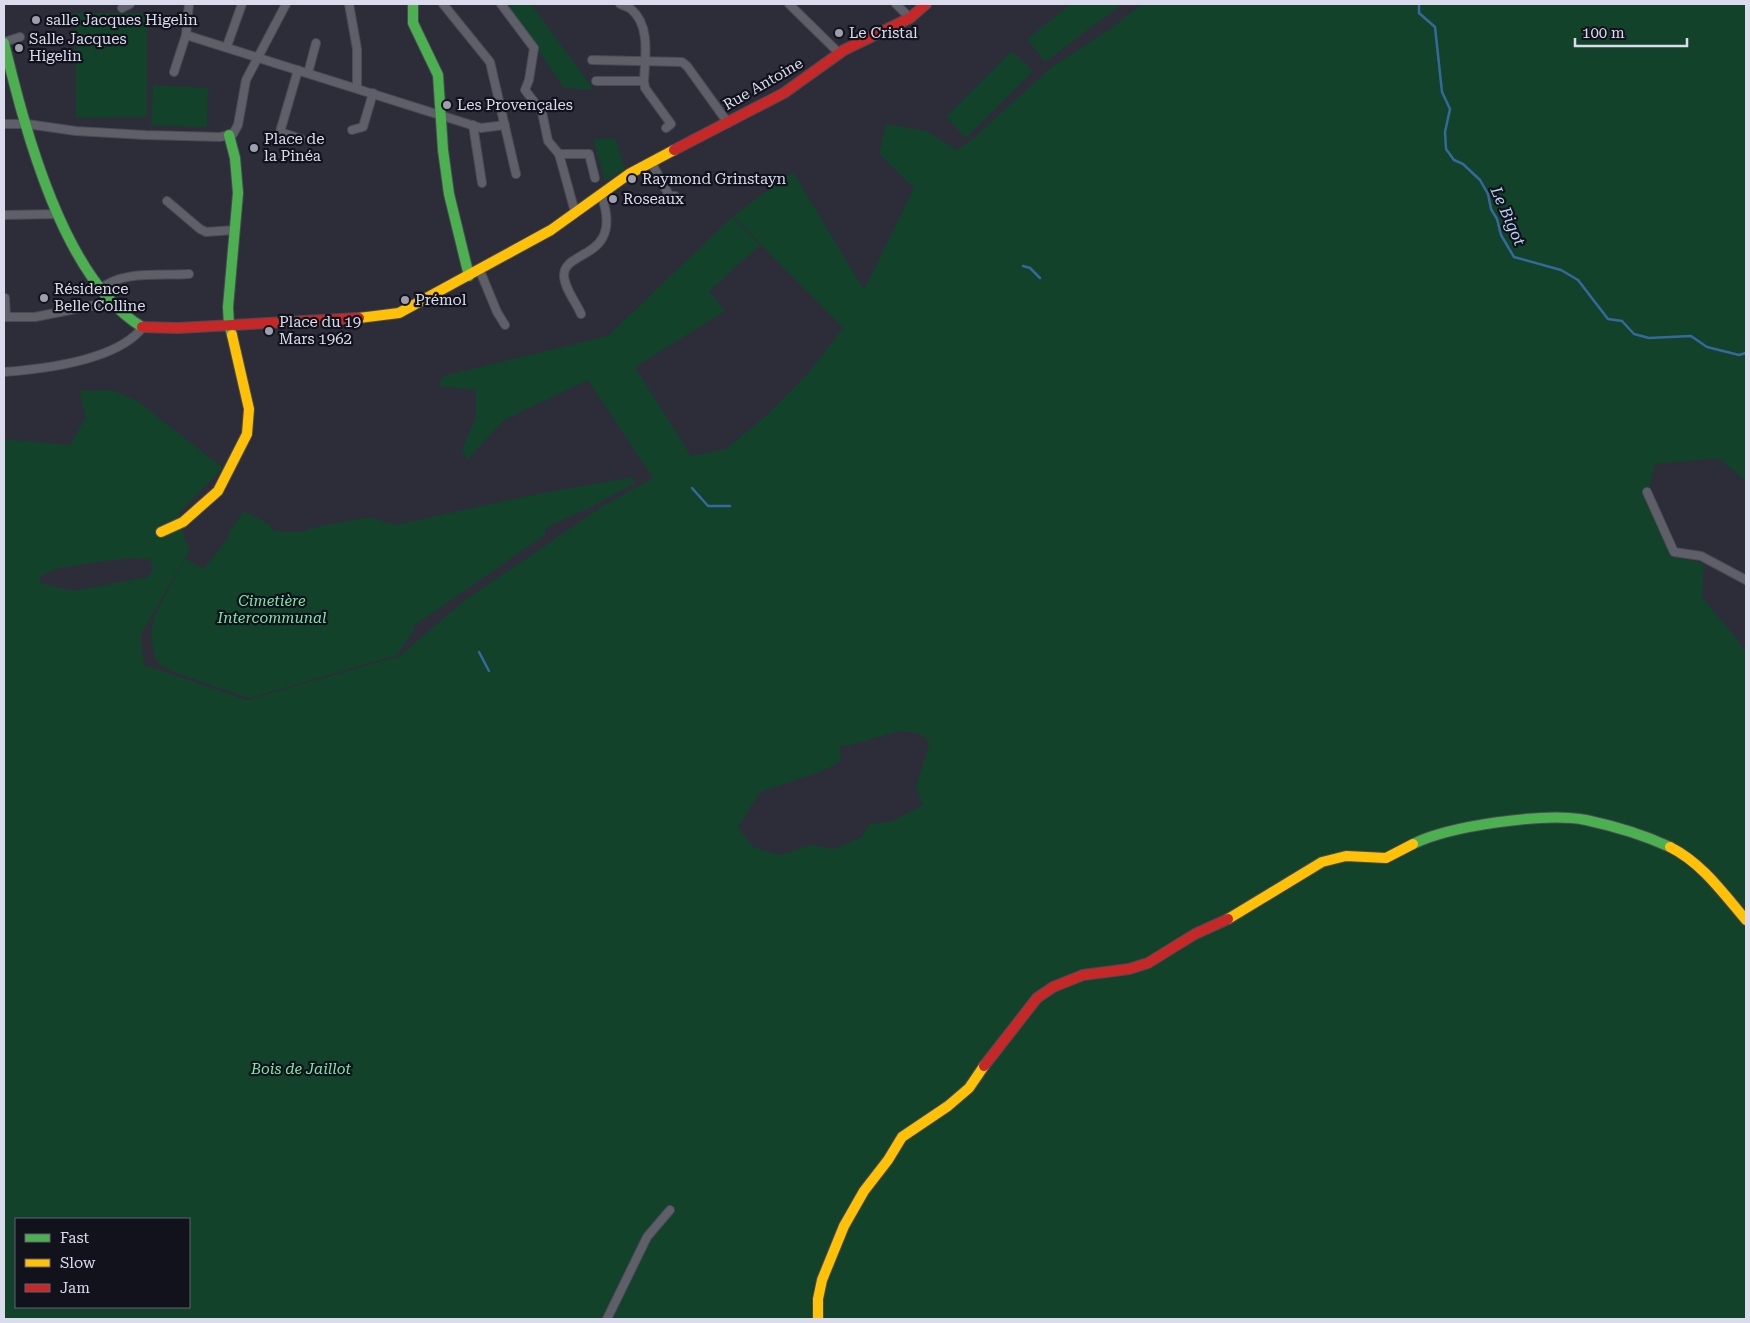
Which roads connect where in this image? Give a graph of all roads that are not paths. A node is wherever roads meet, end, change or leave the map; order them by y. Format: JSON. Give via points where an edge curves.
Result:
{"nodes":[{"id":1,"x":130,"y":4,"type":"edge"},
{"id":2,"x":189,"y":4,"type":"edge"},
{"id":3,"x":242,"y":4,"type":"edge"},
{"id":4,"x":286,"y":4,"type":"edge"},
{"id":5,"x":349,"y":4,"type":"edge"},
{"id":6,"x":413,"y":4,"type":"edge"},
{"id":7,"x":443,"y":4,"type":"edge"},
{"id":8,"x":620,"y":4,"type":"edge"},
{"id":9,"x":789,"y":4,"type":"edge"},
{"id":10,"x":896,"y":4,"type":"edge"},
{"id":11,"x":926,"y":4,"type":"edge"},
{"id":12,"x":502,"y":6,"type":"edge"},
{"id":13,"x":122,"y":8,"type":"dead end"},
{"id":14,"x":910,"y":18,"type":"junction"},
{"id":15,"x":186,"y":35,"type":"junction"},
{"id":16,"x":20,"y":38,"type":"dead end"},
{"id":17,"x":4,"y":42,"type":"edge"},
{"id":18,"x":316,"y":43,"type":"dead end"},
{"id":19,"x":227,"y":46,"type":"junction"},
{"id":20,"x":840,"y":54,"type":"junction"},
{"id":21,"x":257,"y":58,"type":"junction"},
{"id":22,"x":592,"y":60,"type":"dead end"},
{"id":23,"x":645,"y":61,"type":"junction"},
{"id":24,"x":298,"y":70,"type":"junction"},
{"id":25,"x":174,"y":72,"type":"dead end"},
{"id":26,"x":308,"y":73,"type":"junction"},
{"id":27,"x":596,"y":81,"type":"dead end"},
{"id":28,"x":644,"y":81,"type":"junction"},
{"id":29,"x":357,"y":88,"type":"junction"},
{"id":30,"x":373,"y":93,"type":"junction"},
{"id":31,"x":441,"y":115,"type":"junction"},
{"id":32,"x":728,"y":123,"type":"junction"},
{"id":33,"x":4,"y":124,"type":"edge"},
{"id":34,"x":27,"y":124,"type":"junction"},
{"id":35,"x":473,"y":125,"type":"junction"},
{"id":36,"x":505,"y":125,"type":"junction"},
{"id":37,"x":666,"y":128,"type":"dead end"},
{"id":38,"x":352,"y":130,"type":"dead end"},
{"id":39,"x":229,"y":135,"type":"junction"},
{"id":40,"x":301,"y":139,"type":"dead end"},
{"id":41,"x":559,"y":154,"type":"junction"},
{"id":42,"x":651,"y":162,"type":"junction"},
{"id":43,"x":516,"y":174,"type":"dead end"},
{"id":44,"x":595,"y":178,"type":"dead end"},
{"id":45,"x":482,"y":183,"type":"dead end"},
{"id":46,"x":601,"y":194,"type":"junction"},
{"id":47,"x":675,"y":196,"type":"dead end"},
{"id":48,"x":166,"y":201,"type":"dead end"},
{"id":49,"x":576,"y":212,"type":"junction"},
{"id":50,"x":4,"y":214,"type":"edge"},
{"id":51,"x":58,"y":214,"type":"junction"},
{"id":52,"x":234,"y":230,"type":"junction"},
{"id":53,"x":480,"y":270,"type":"junction"},
{"id":54,"x":189,"y":274,"type":"dead end"},
{"id":55,"x":469,"y":276,"type":"junction"},
{"id":56,"x":100,"y":289,"type":"junction"},
{"id":57,"x":5,"y":298,"type":"dead end"},
{"id":58,"x":111,"y":302,"type":"junction"},
{"id":59,"x":581,"y":314,"type":"dead end"},
{"id":60,"x":229,"y":325,"type":"junction"},
{"id":61,"x":505,"y":325,"type":"dead end"},
{"id":62,"x":143,"y":327,"type":"junction"},
{"id":63,"x":4,"y":372,"type":"edge"},
{"id":64,"x":1647,"y":492,"type":"dead end"},
{"id":65,"x":161,"y":532,"type":"dead end"},
{"id":66,"x":1746,"y":580,"type":"edge"},
{"id":67,"x":1746,"y":920,"type":"edge"},
{"id":68,"x":670,"y":1210,"type":"dead end"},
{"id":69,"x":607,"y":1319,"type":"edge"},
{"id":70,"x":818,"y":1319,"type":"edge"}],
"edges":[{"from":1,"to":13,"type":"street"},
{"from":2,"to":15,"type":"street"},
{"from":3,"to":19,"type":"street"},
{"from":4,"to":21,"type":"street"},
{"from":5,"to":29,"type":"street","via":[[357,49]]},
{"from":6,"to":31,"type":"street","via":[[414,23],[438,75]]},
{"from":7,"to":36,"type":"street","via":[[490,62]]},
{"from":8,"to":23,"type":"street","via":[[640,19],[644,30]]},
{"from":9,"to":20,"type":"street"},
{"from":10,"to":14,"type":"street"},
{"from":11,"to":14,"type":"street","name":"Rue Antoine"},
{"from":12,"to":41,"type":"street","via":[[534,48],[529,80],[524,90],[542,112],[548,141]]},
{"from":14,"to":20,"type":"street","name":"Rue Antoine"},
{"from":15,"to":19,"type":"street"},
{"from":15,"to":25,"type":"street"},
{"from":16,"to":17,"type":"street"},
{"from":17,"to":34,"type":"street"},
{"from":18,"to":26,"type":"street"},
{"from":19,"to":21,"type":"street"},
{"from":20,"to":32,"type":"street","name":"Rue Antoine","via":[[784,93]]},
{"from":21,"to":24,"type":"street"},
{"from":21,"to":39,"type":"street","via":[[246,80],[238,125]]},
{"from":22,"to":23,"type":"street"},
{"from":23,"to":28,"type":"street"},
{"from":23,"to":32,"type":"street","via":[[676,61],[687,66]]},
{"from":24,"to":26,"type":"street"},
{"from":24,"to":40,"type":"street","via":[[280,132]]},
{"from":26,"to":29,"type":"street"},
{"from":27,"to":28,"type":"street"},
{"from":28,"to":37,"type":"street","via":[[645,88],[670,124]]},
{"from":29,"to":30,"type":"street"},
{"from":30,"to":31,"type":"street"},
{"from":30,"to":38,"type":"street","via":[[363,126]]},
{"from":31,"to":35,"type":"street"},
{"from":31,"to":55,"type":"street","via":[[449,194]]},
{"from":32,"to":42,"type":"street","name":"Rue Antoine"},
{"from":33,"to":34,"type":"street"},
{"from":34,"to":39,"type":"street","via":[[76,132]]},
{"from":34,"to":51,"type":"street"},
{"from":35,"to":36,"type":"street","via":[[481,128]]},
{"from":35,"to":45,"type":"street"},
{"from":36,"to":43,"type":"street"},
{"from":39,"to":52,"type":"street","via":[[235,154],[238,211]]},
{"from":41,"to":44,"type":"street","via":[[589,154]]},
{"from":41,"to":49,"type":"street"},
{"from":42,"to":46,"type":"street","name":"Rue Antoine"},
{"from":42,"to":47,"type":"street","via":[[670,197]]},
{"from":46,"to":49,"type":"street","name":"Rue Antoine"},
{"from":46,"to":59,"type":"street","via":[[606,221],[603,237],[599,245],[568,263],[564,274],[566,286]]},
{"from":48,"to":52,"type":"street","via":[[200,230]]},
{"from":49,"to":53,"type":"street","name":"Rue Antoine"},
{"from":50,"to":51,"type":"street"},
{"from":51,"to":56,"type":"street","via":[[80,259]]},
{"from":52,"to":60,"type":"street"},
{"from":53,"to":55,"type":"street","name":"Rue Antoine"},
{"from":53,"to":61,"type":"street"},
{"from":54,"to":56,"type":"street","via":[[122,277],[110,280]]},
{"from":55,"to":60,"type":"street","name":"Rue Antoine","via":[[399,313]]},
{"from":56,"to":58,"type":"street"},
{"from":57,"to":58,"type":"street","via":[[6,317],[35,317]]},
{"from":58,"to":62,"type":"street"},
{"from":60,"to":62,"type":"street","name":"Rue Antoine"},
{"from":60,"to":65,"type":"street","via":[[249,409],[247,434],[218,491],[183,522]]},
{"from":62,"to":63,"type":"street","via":[[134,339],[90,357],[54,368]]},
{"from":64,"to":66,"type":"street","via":[[1674,552],[1701,556]]},
{"from":67,"to":70,"type":"street","via":[[1704,871],[1684,854],[1654,840],[1585,820],[1545,818],[1448,831],[1429,836],[1390,856],[1373,859],[1341,857],[1322,862],[1236,916],[1195,934],[1148,963],[1083,975],[1053,987],[1037,998],[969,1088],[902,1137],[864,1191],[844,1226],[822,1280]]},
{"from":68,"to":69,"type":"street","via":[[647,1237]]}]}
